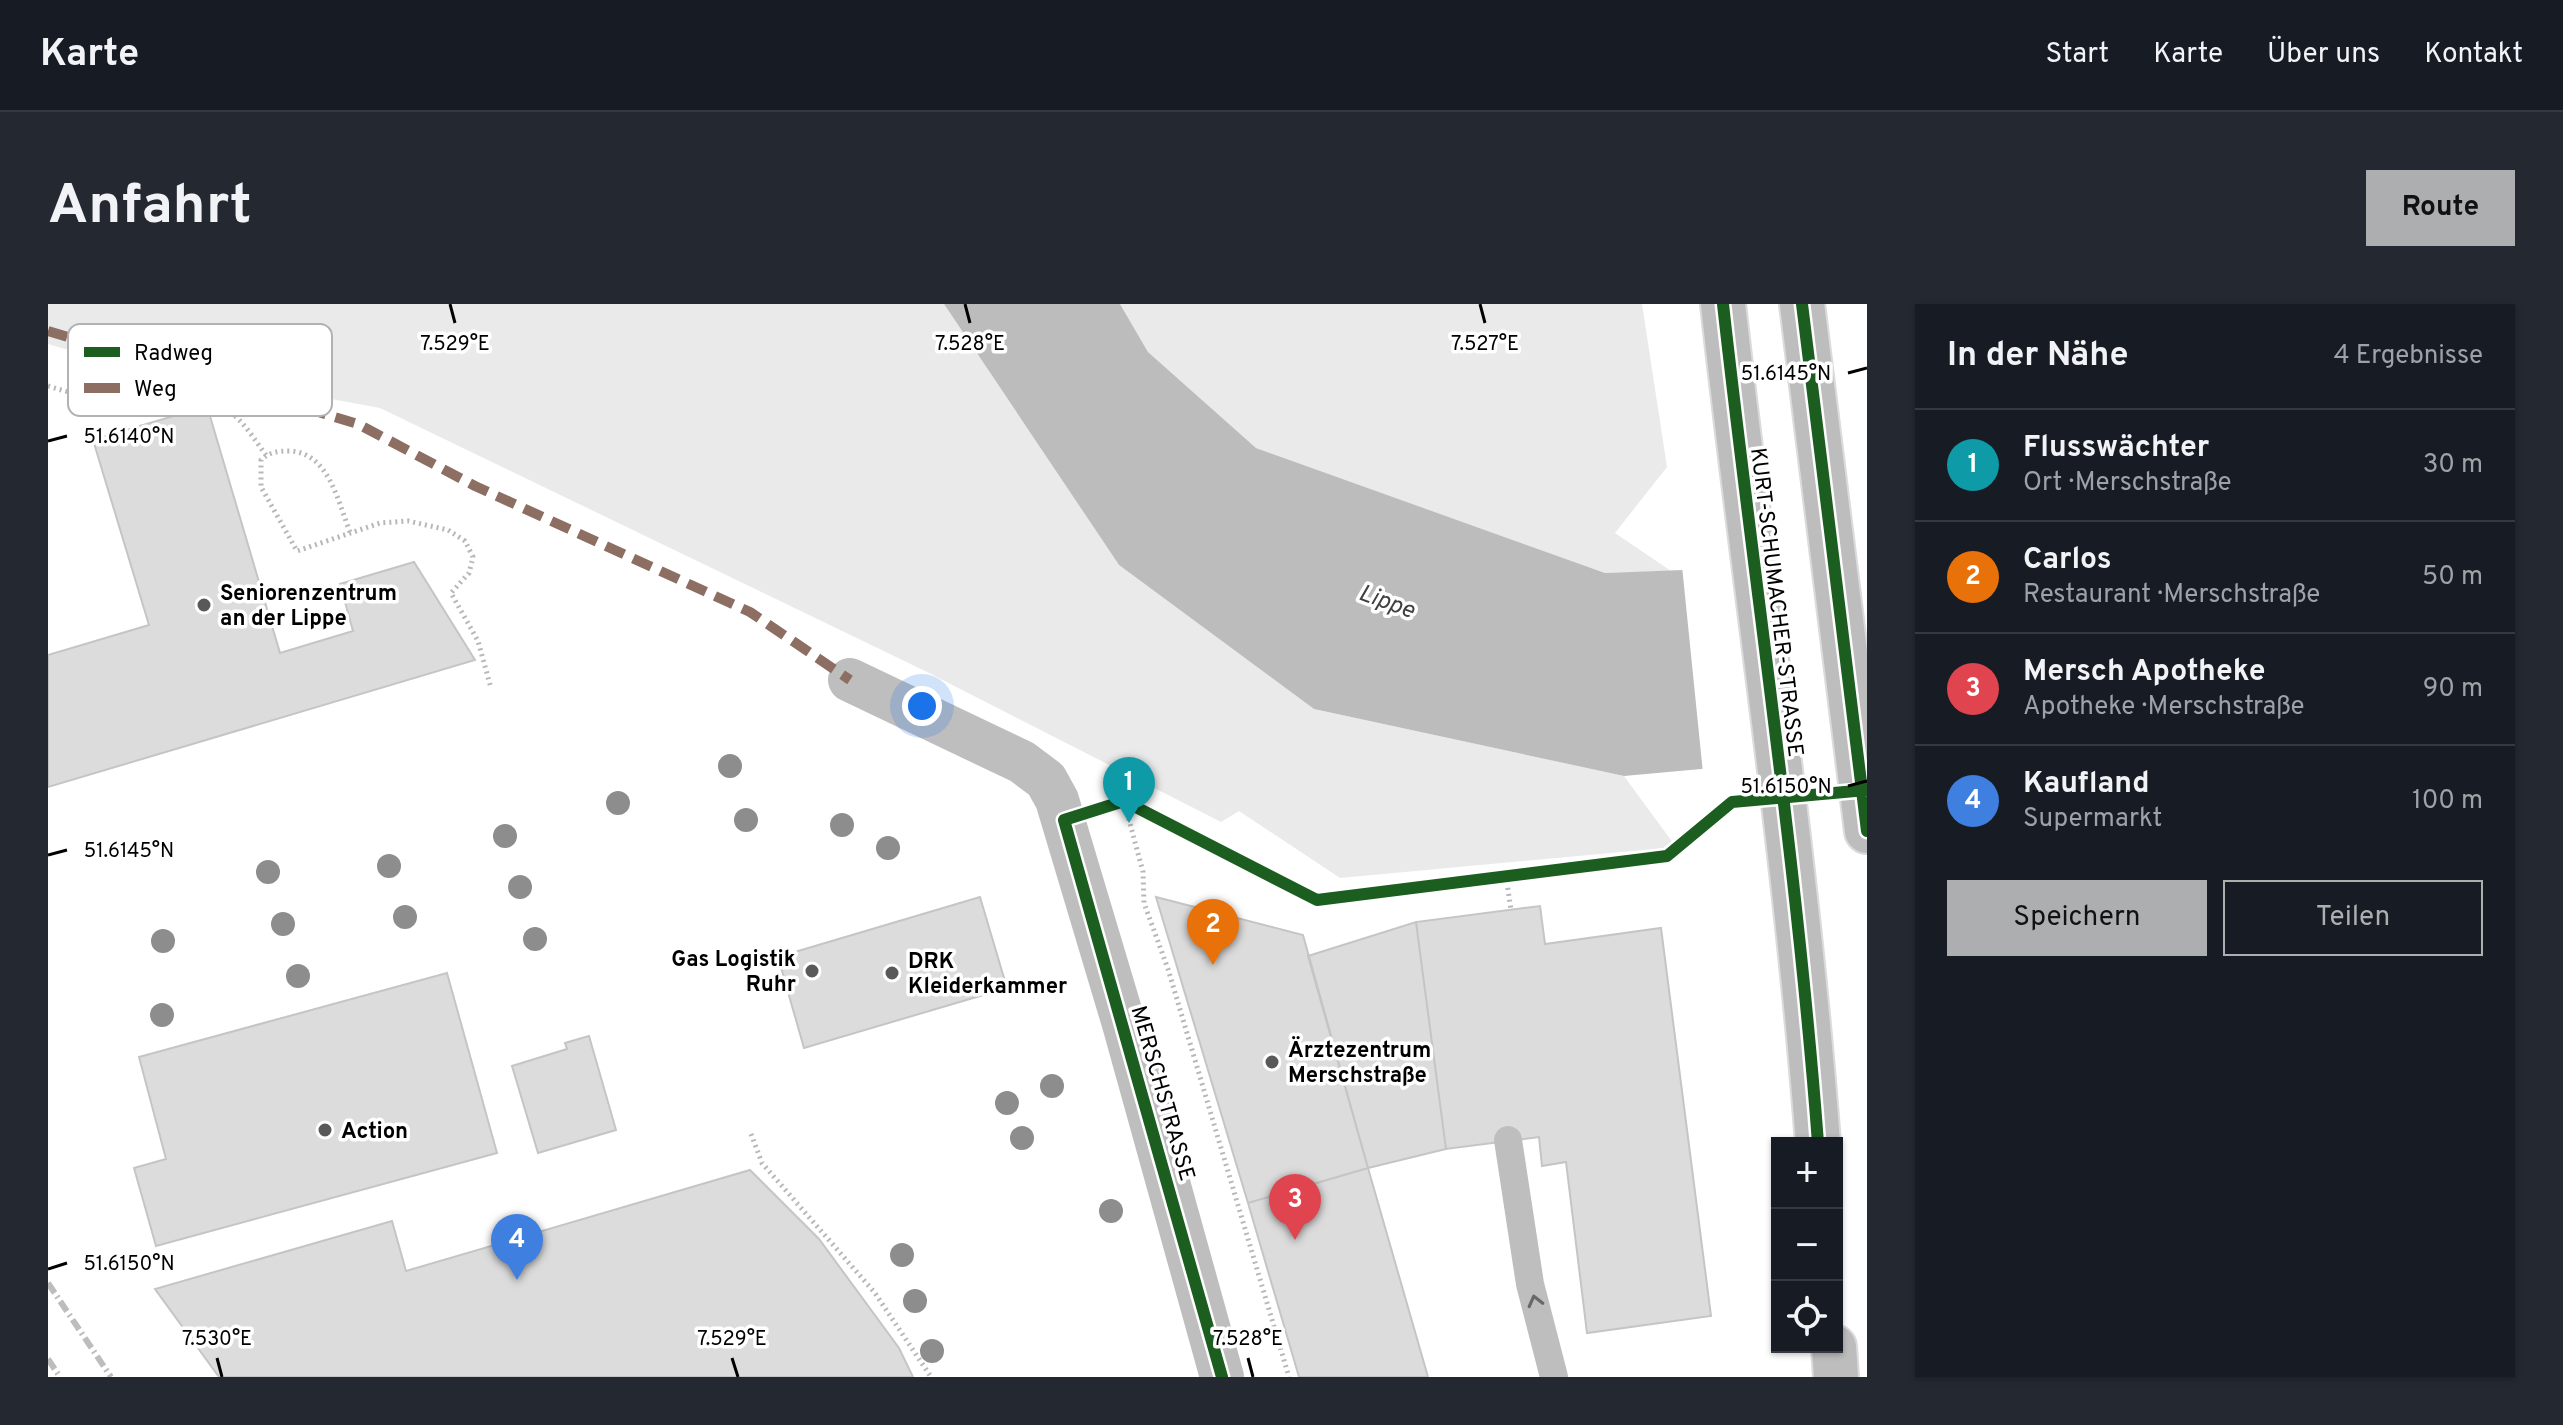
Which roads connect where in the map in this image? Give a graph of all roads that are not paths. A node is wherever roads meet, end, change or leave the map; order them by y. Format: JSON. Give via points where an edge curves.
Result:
{"nodes":[{"id":1,"x":1723,"y":304,"type":"edge"},
{"id":2,"x":1802,"y":304,"type":"edge"},
{"id":3,"x":850,"y":680,"type":"dead end"},
{"id":4,"x":1867,"y":831,"type":"edge"},
{"id":5,"x":1818,"y":1137,"type":"edge"},
{"id":6,"x":1508,"y":1140,"type":"dead end"},
{"id":7,"x":1834,"y":1353,"type":"edge"},
{"id":8,"x":1222,"y":1377,"type":"edge"},
{"id":9,"x":1554,"y":1377,"type":"edge"},
{"id":10,"x":1836,"y":1377,"type":"edge"}],
"edges":[{"from":1,"to":5,"type":"main road","name":"KURT-SCHUMACHER-STRASSE","via":[[1809,1016]]},
{"from":2,"to":4,"type":"main road"},
{"from":3,"to":8,"type":"street","name":"MERSCHSTRASSE","via":[[1022,762],[1046,780],[1057,800]]},
{"from":9,"to":6,"type":"lane","one_way":true,"via":[[1530,1284]]},
{"from":7,"to":10,"type":"main road"}]}
